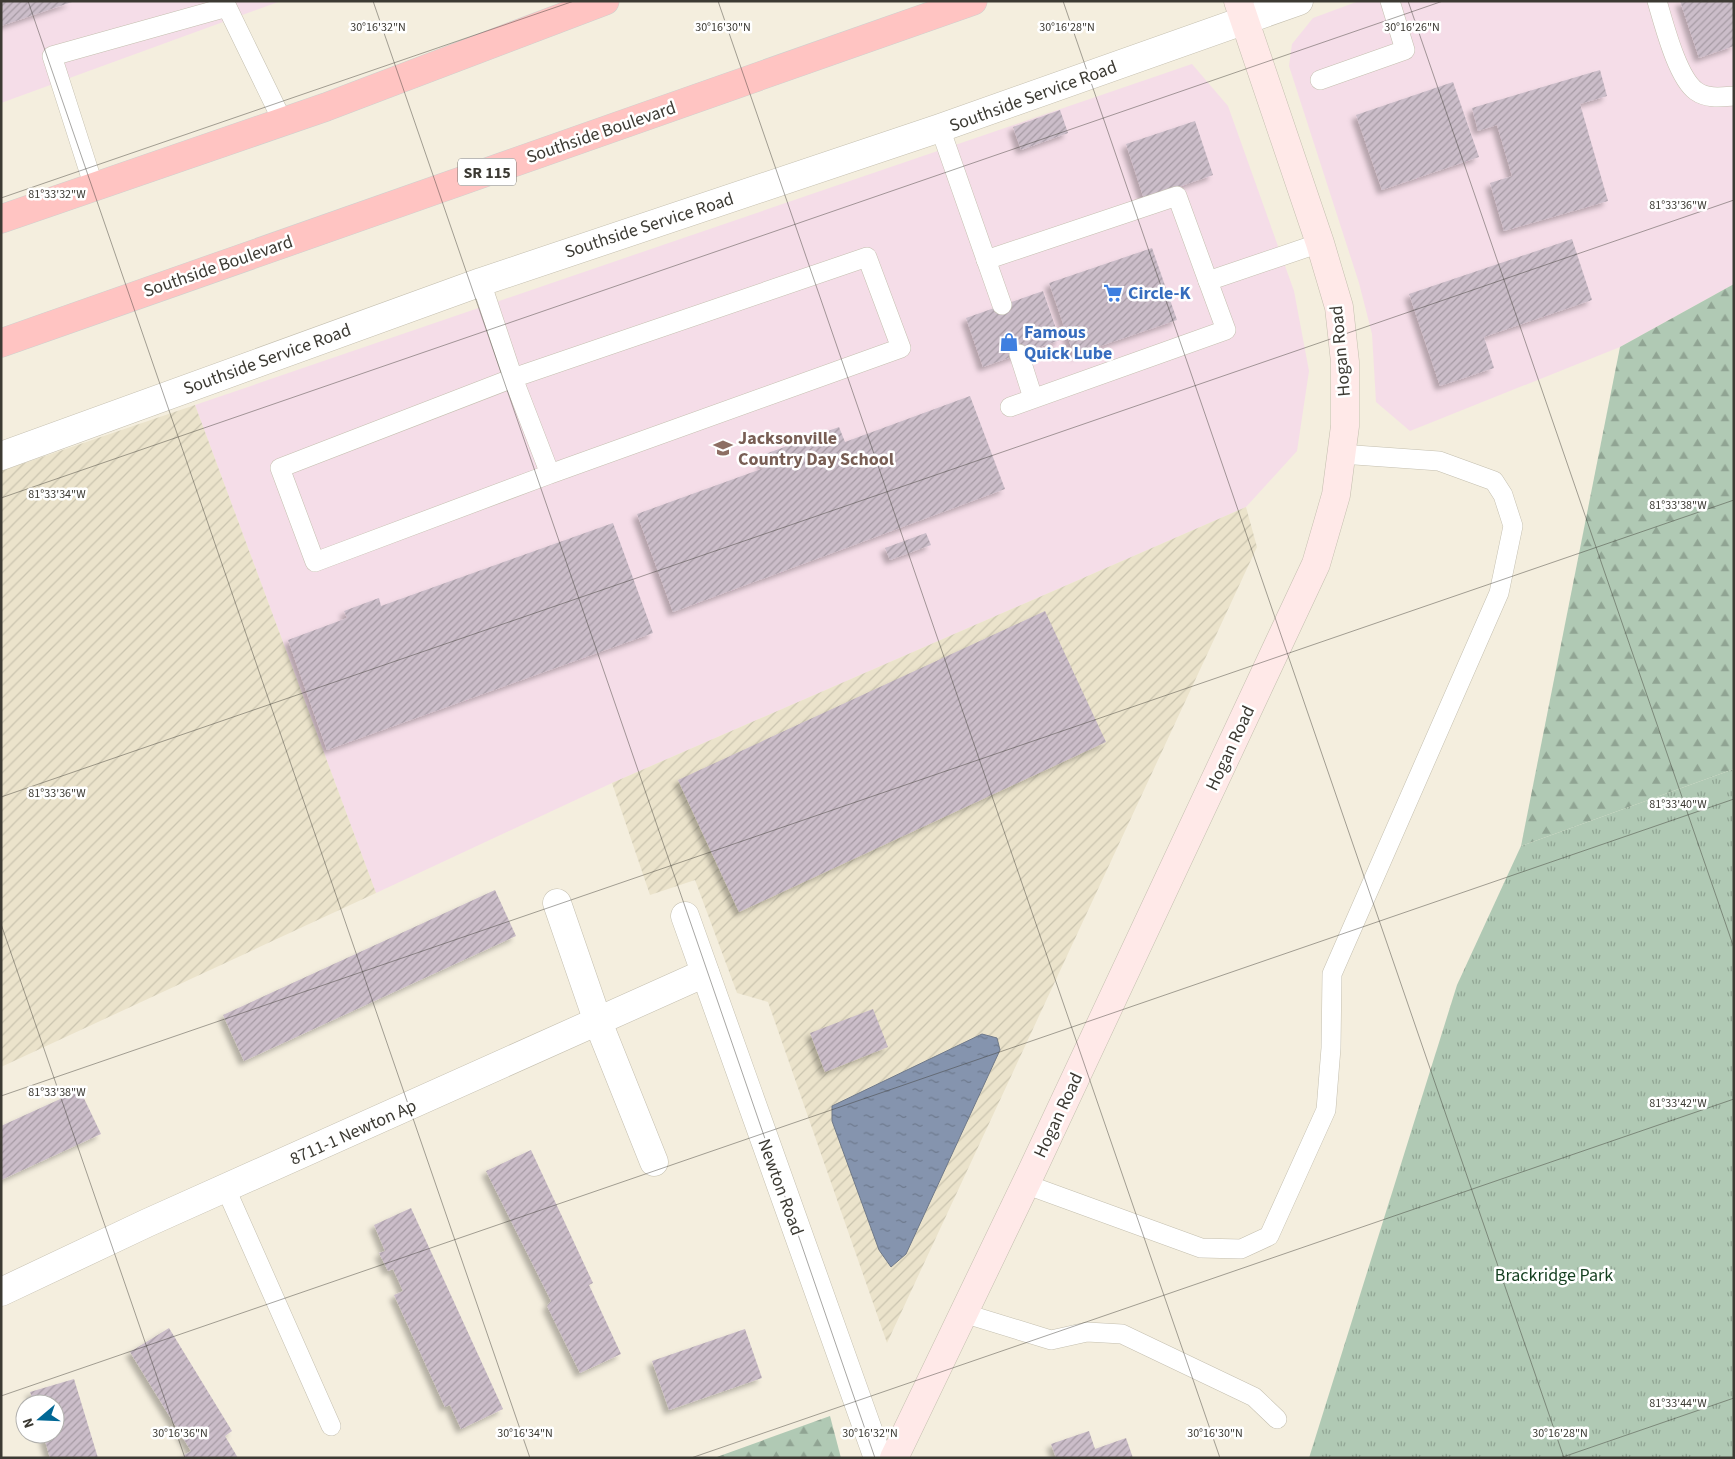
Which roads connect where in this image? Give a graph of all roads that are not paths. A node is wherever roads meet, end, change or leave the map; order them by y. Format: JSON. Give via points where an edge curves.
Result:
{"nodes":[{"id":1,"x":605,"y":1,"type":"edge"},
{"id":2,"x":974,"y":1,"type":"edge"},
{"id":3,"x":1299,"y":1,"type":"edge"},
{"id":4,"x":1390,"y":1,"type":"edge"},
{"id":5,"x":1657,"y":1,"type":"edge"},
{"id":6,"x":1241,"y":11,"type":"edge"},
{"id":7,"x":1320,"y":80,"type":"dead end"},
{"id":8,"x":1734,"y":96,"type":"edge"},
{"id":9,"x":283,"y":122,"type":"junction"},
{"id":10,"x":940,"y":128,"type":"junction"},
{"id":11,"x":94,"y":187,"type":"junction"},
{"id":12,"x":1,"y":219,"type":"edge"},
{"id":13,"x":1320,"y":243,"type":"junction"},
{"id":14,"x":986,"y":260,"type":"junction"},
{"id":15,"x":1208,"y":281,"type":"junction"},
{"id":16,"x":481,"y":282,"type":"junction"},
{"id":17,"x":1002,"y":306,"type":"dead end"},
{"id":18,"x":1,"y":343,"type":"edge"},
{"id":19,"x":1019,"y":354,"type":"dead end"},
{"id":20,"x":513,"y":378,"type":"junction"},
{"id":21,"x":1034,"y":398,"type":"junction"},
{"id":22,"x":1010,"y":407,"type":"dead end"},
{"id":23,"x":1342,"y":454,"type":"junction"},
{"id":24,"x":1,"y":456,"type":"edge"},
{"id":25,"x":550,"y":474,"type":"junction"},
{"id":26,"x":557,"y":903,"type":"dead end"},
{"id":27,"x":685,"y":916,"type":"dead end"},
{"id":28,"x":705,"y":973,"type":"junction"},
{"id":29,"x":598,"y":1022,"type":"junction"},
{"id":30,"x":654,"y":1162,"type":"dead end"},
{"id":31,"x":1025,"y":1184,"type":"junction"},
{"id":32,"x":226,"y":1189,"type":"junction"},
{"id":33,"x":1,"y":1292,"type":"edge"},
{"id":34,"x":963,"y":1313,"type":"junction"},
{"id":35,"x":1277,"y":1419,"type":"dead end"},
{"id":36,"x":331,"y":1426,"type":"dead end"},
{"id":37,"x":878,"y":1458,"type":"edge"},
{"id":38,"x":894,"y":1458,"type":"edge"}],
"edges":[{"from":1,"to":9,"type":"highway"},
{"from":2,"to":18,"type":"highway","name":"Southside Boulevard","number":"SR 115"},
{"from":3,"to":6,"type":"street","name":"Southside Service Road"},
{"from":4,"to":7,"type":"lane","via":[[1405,50]]},
{"from":5,"to":8,"type":"lane","via":[[1680,72],[1696,91],[1715,98]]},
{"from":6,"to":10,"type":"street","name":"Southside Service Road"},
{"from":6,"to":13,"type":"main road","name":"Hogan Road"},
{"from":9,"to":11,"type":"highway"},
{"from":9,"to":11,"type":"lane","via":[[227,7],[52,56]]},
{"from":10,"to":14,"type":"lane"},
{"from":10,"to":16,"type":"street","name":"Southside Service Road"},
{"from":11,"to":12,"type":"highway"},
{"from":13,"to":15,"type":"lane"},
{"from":13,"to":23,"type":"main road","name":"Hogan Road","via":[[1339,307],[1345,362]]},
{"from":14,"to":15,"type":"lane","via":[[1177,196]]},
{"from":14,"to":17,"type":"lane"},
{"from":15,"to":21,"type":"lane","via":[[1226,330]]},
{"from":16,"to":20,"type":"lane"},
{"from":16,"to":24,"type":"street","name":"Southside Service Road"},
{"from":19,"to":21,"type":"lane"},
{"from":20,"to":25,"type":"lane"},
{"from":20,"to":25,"type":"lane","via":[[280,468],[315,562]]},
{"from":20,"to":25,"type":"lane","via":[[867,257],[901,348]]},
{"from":21,"to":22,"type":"lane"},
{"from":23,"to":31,"type":"main road","name":"Hogan Road","via":[[1336,495],[1316,564]]},
{"from":23,"to":31,"type":"lane","via":[[1439,460],[1494,481],[1513,526],[1499,593],[1332,974],[1326,1110],[1269,1236],[1241,1249],[1201,1248]]},
{"from":26,"to":29,"type":"street"},
{"from":27,"to":28,"type":"street","name":"Newton Road"},
{"from":28,"to":29,"type":"street","name":"8711-1 Newton Ap"},
{"from":28,"to":37,"type":"street","name":"Newton Road"},
{"from":29,"to":30,"type":"street"},
{"from":29,"to":32,"type":"street","name":"8711-1 Newton Ap"},
{"from":31,"to":34,"type":"main road","name":"Hogan Road"},
{"from":32,"to":33,"type":"street","name":"8711-1 Newton Ap"},
{"from":32,"to":36,"type":"lane"},
{"from":34,"to":35,"type":"lane","via":[[1051,1340],[1087,1332],[1122,1334],[1254,1396]]},
{"from":34,"to":38,"type":"main road","name":"Hogan Road"}]}
